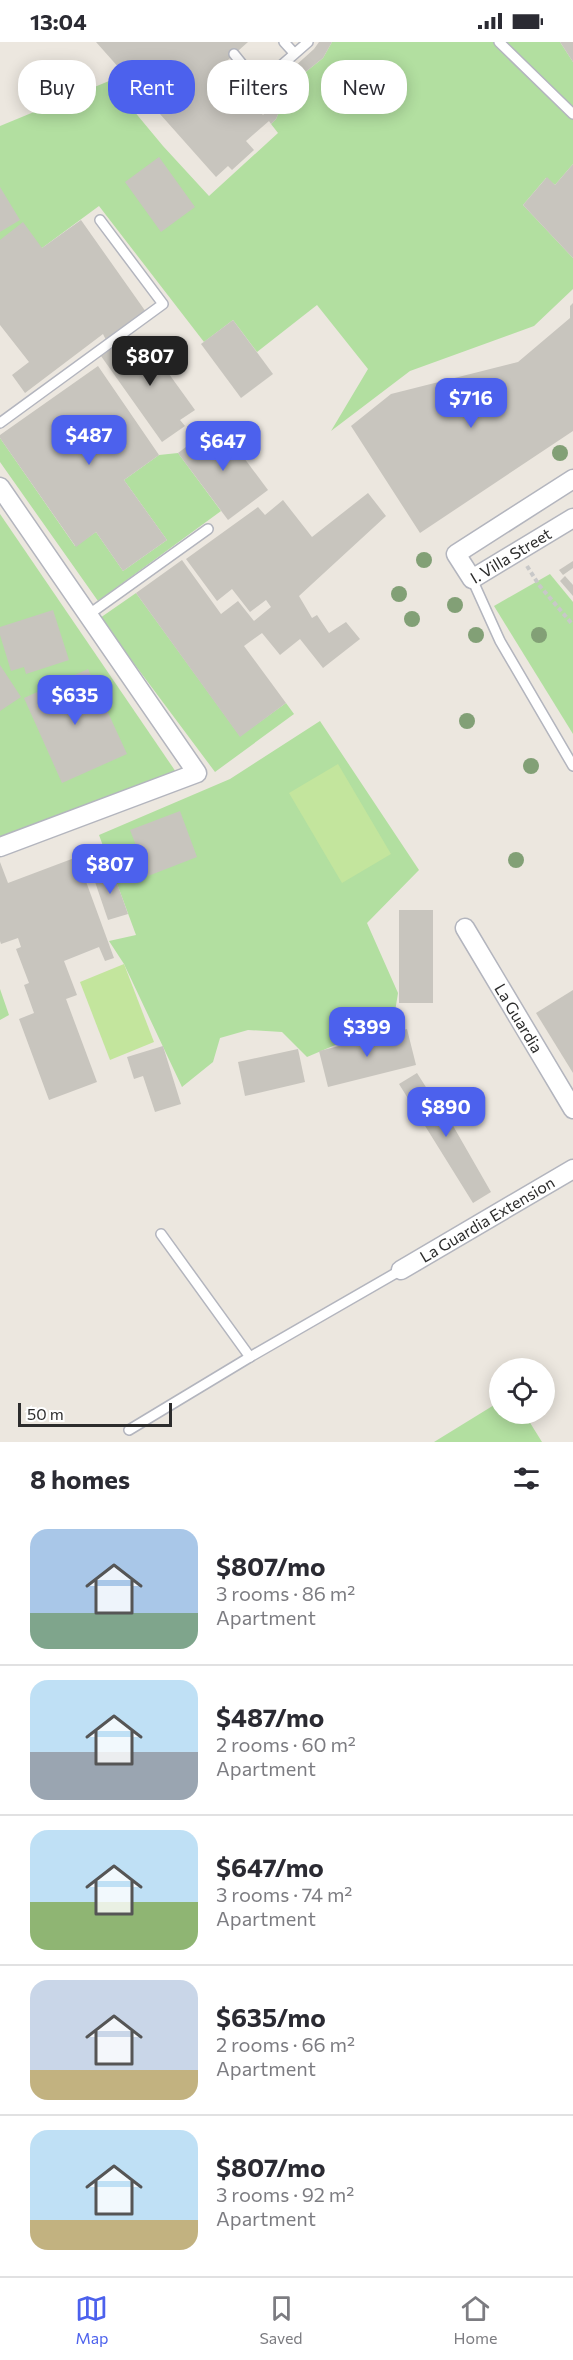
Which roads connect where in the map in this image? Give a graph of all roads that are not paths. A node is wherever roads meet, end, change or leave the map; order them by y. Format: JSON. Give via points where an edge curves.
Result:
{"nodes":[{"id":1,"x":284,"y":42,"type":"edge"},
{"id":2,"x":308,"y":42,"type":"edge"},
{"id":3,"x":499,"y":42,"type":"edge"},
{"id":4,"x":294,"y":53,"type":"junction"},
{"id":5,"x":234,"y":54,"type":"dead end"},
{"id":6,"x":573,"y":114,"type":"edge"},
{"id":7,"x":100,"y":220,"type":"dead end"},
{"id":8,"x":0,"y":423,"type":"edge"},
{"id":9,"x":573,"y":479,"type":"edge"},
{"id":10,"x":0,"y":487,"type":"edge"},
{"id":11,"x":573,"y":518,"type":"edge"},
{"id":12,"x":501,"y":524,"type":"junction"},
{"id":13,"x":208,"y":529,"type":"dead end"},
{"id":14,"x":518,"y":552,"type":"junction"},
{"id":15,"x":472,"y":579,"type":"junction"},
{"id":16,"x":88,"y":615,"type":"junction"},
{"id":17,"x":573,"y":766,"type":"edge"},
{"id":18,"x":0,"y":847,"type":"edge"},
{"id":19,"x":465,"y":928,"type":"dead end"},
{"id":20,"x":573,"y":1109,"type":"edge"},
{"id":21,"x":573,"y":1169,"type":"edge"},
{"id":22,"x":161,"y":1234,"type":"dead end"},
{"id":23,"x":401,"y":1270,"type":"joint"},
{"id":24,"x":250,"y":1357,"type":"junction"},
{"id":25,"x":129,"y":1430,"type":"dead end"}],
"edges":[{"from":1,"to":4,"type":"lane"},
{"from":2,"to":4,"type":"lane"},
{"from":3,"to":6,"type":"lane"},
{"from":4,"to":5,"type":"lane","via":[[259,85]]},
{"from":7,"to":8,"type":"lane","via":[[164,304]]},
{"from":9,"to":12,"type":"street","name":"I. Villa Street"},
{"from":10,"to":16,"type":"street"},
{"from":11,"to":14,"type":"street","name":"I. Villa Street"},
{"from":12,"to":14,"type":"street"},
{"from":12,"to":15,"type":"street","name":"I. Villa Street","via":[[456,554]]},
{"from":13,"to":16,"type":"lane"},
{"from":14,"to":15,"type":"street","name":"I. Villa Street"},
{"from":15,"to":17,"type":"lane","via":[[500,641]]},
{"from":16,"to":18,"type":"street","via":[[197,773]]},
{"from":19,"to":20,"type":"street","name":"La Guardia"},
{"from":21,"to":23,"type":"street","name":"La Guardia Extension"},
{"from":22,"to":24,"type":"lane"},
{"from":23,"to":24,"type":"lane"},
{"from":24,"to":25,"type":"lane"}]}
